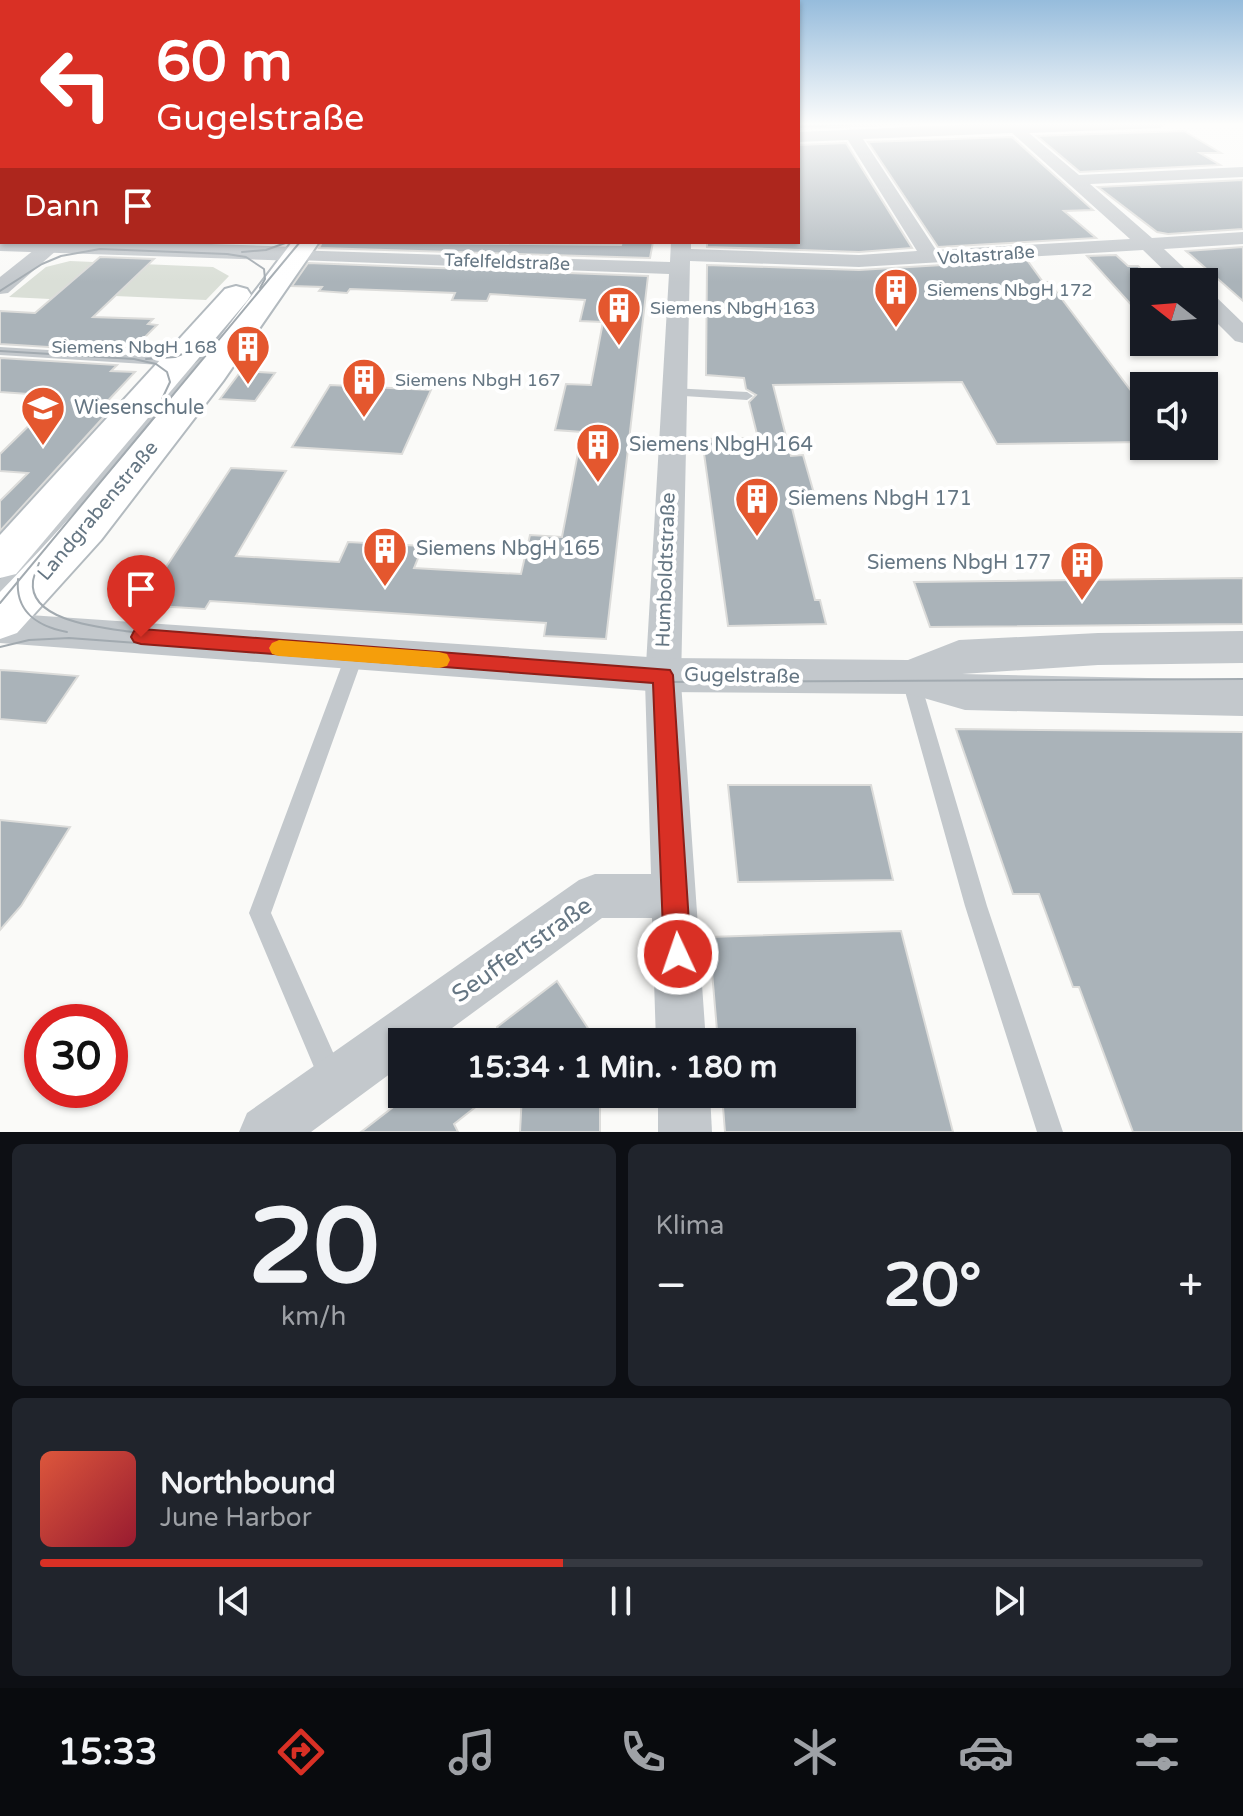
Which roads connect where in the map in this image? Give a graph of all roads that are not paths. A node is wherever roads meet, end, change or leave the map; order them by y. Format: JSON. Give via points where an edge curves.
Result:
{"nodes":[{"id":1,"x":879,"y":176,"type":"edge"},
{"id":2,"x":1071,"y":176,"type":"edge"},
{"id":3,"x":1163,"y":176,"type":"edge"},
{"id":4,"x":1076,"y":180,"type":"junction"},
{"id":5,"x":1243,"y":238,"type":"edge"},
{"id":6,"x":0,"y":244,"type":"edge"},
{"id":7,"x":53,"y":244,"type":"edge"},
{"id":8,"x":1149,"y":245,"type":"junction"},
{"id":9,"x":289,"y":248,"type":"edge"},
{"id":10,"x":680,"y":255,"type":"edge"},
{"id":11,"x":931,"y":258,"type":"junction"},
{"id":12,"x":1173,"y":268,"type":"edge"},
{"id":13,"x":0,"y":288,"type":"edge"},
{"id":14,"x":1218,"y":312,"type":"edge"},
{"id":15,"x":1243,"y":336,"type":"edge"},
{"id":16,"x":235,"y":339,"type":"junction"},
{"id":17,"x":0,"y":351,"type":"edge"},
{"id":18,"x":166,"y":382,"type":"junction"},
{"id":19,"x":672,"y":392,"type":"junction"},
{"id":20,"x":747,"y":396,"type":"dead end"},
{"id":21,"x":11,"y":567,"type":"edge"},
{"id":22,"x":0,"y":588,"type":"edge"},
{"id":23,"x":0,"y":615,"type":"edge"},
{"id":24,"x":0,"y":621,"type":"edge"},
{"id":25,"x":0,"y":628,"type":"edge"},
{"id":26,"x":1243,"y":647,"type":"edge"},
{"id":27,"x":355,"y":654,"type":"junction"},
{"id":28,"x":663,"y":675,"type":"junction"},
{"id":29,"x":910,"y":677,"type":"junction"},
{"id":30,"x":1243,"y":698,"type":"edge"},
{"id":31,"x":675,"y":896,"type":"junction"},
{"id":32,"x":680,"y":1028,"type":"edge"},
{"id":33,"x":334,"y":1084,"type":"junction"},
{"id":34,"x":684,"y":1108,"type":"edge"},
{"id":35,"x":266,"y":1132,"type":"edge"},
{"id":36,"x":685,"y":1132,"type":"edge"},
{"id":37,"x":1050,"y":1132,"type":"edge"}],
"edges":[{"from":1,"to":11,"type":"street"},
{"from":2,"to":4,"type":"street"},
{"from":3,"to":4,"type":"street"},
{"from":4,"to":8,"type":"street"},
{"from":5,"to":8,"type":"street","name":"Voltastraße"},
{"from":6,"to":7,"type":"street","name":"Tafelfeldstraße"},
{"from":7,"to":9,"type":"street","name":"Tafelfeldstraße"},
{"from":7,"to":13,"type":"street"},
{"from":8,"to":11,"type":"street","name":"Voltastraße"},
{"from":8,"to":12,"type":"street"},
{"from":9,"to":10,"type":"street","name":"Tafelfeldstraße"},
{"from":9,"to":16,"type":"main road","name":"Landgrabenstraße"},
{"from":9,"to":18,"type":"main road","name":"Landgrabenstraße"},
{"from":10,"to":11,"type":"street","name":"Voltastraße"},
{"from":10,"to":19,"type":"street","name":"Humboldtstraße"},
{"from":14,"to":15,"type":"street"},
{"from":16,"to":18,"type":"lane","via":[[189,373]]},
{"from":16,"to":24,"type":"main road","name":"Landgrabenstraße","via":[[78,540]]},
{"from":17,"to":18,"type":"lane"},
{"from":18,"to":21,"type":"main road","name":"Landgrabenstraße"},
{"from":19,"to":20,"type":"lane"},
{"from":19,"to":28,"type":"street","name":"Humboldtstraße"},
{"from":21,"to":22,"type":"lane"},
{"from":21,"to":23,"type":"lane"},
{"from":25,"to":27,"type":"street","name":"Gugelstraße"},
{"from":26,"to":29,"type":"street","name":"Gugelstraße","via":[[959,657]]},
{"from":27,"to":28,"type":"street","name":"Gugelstraße"},
{"from":27,"to":33,"type":"lane","via":[[260,913]]},
{"from":28,"to":29,"type":"street","name":"Gugelstraße"},
{"from":28,"to":31,"type":"street","name":"Humboldtstraße"},
{"from":29,"to":30,"type":"street","name":"Gugelstraße","via":[[965,692]]},
{"from":29,"to":37,"type":"lane","via":[[976,906]]},
{"from":31,"to":32,"type":"street","name":"Humboldtstraße"},
{"from":31,"to":33,"type":"street","name":"Seuffertstraße","via":[[595,896]]},
{"from":33,"to":35,"type":"street","name":"Seuffertstraße"},
{"from":34,"to":36,"type":"street"}]}
